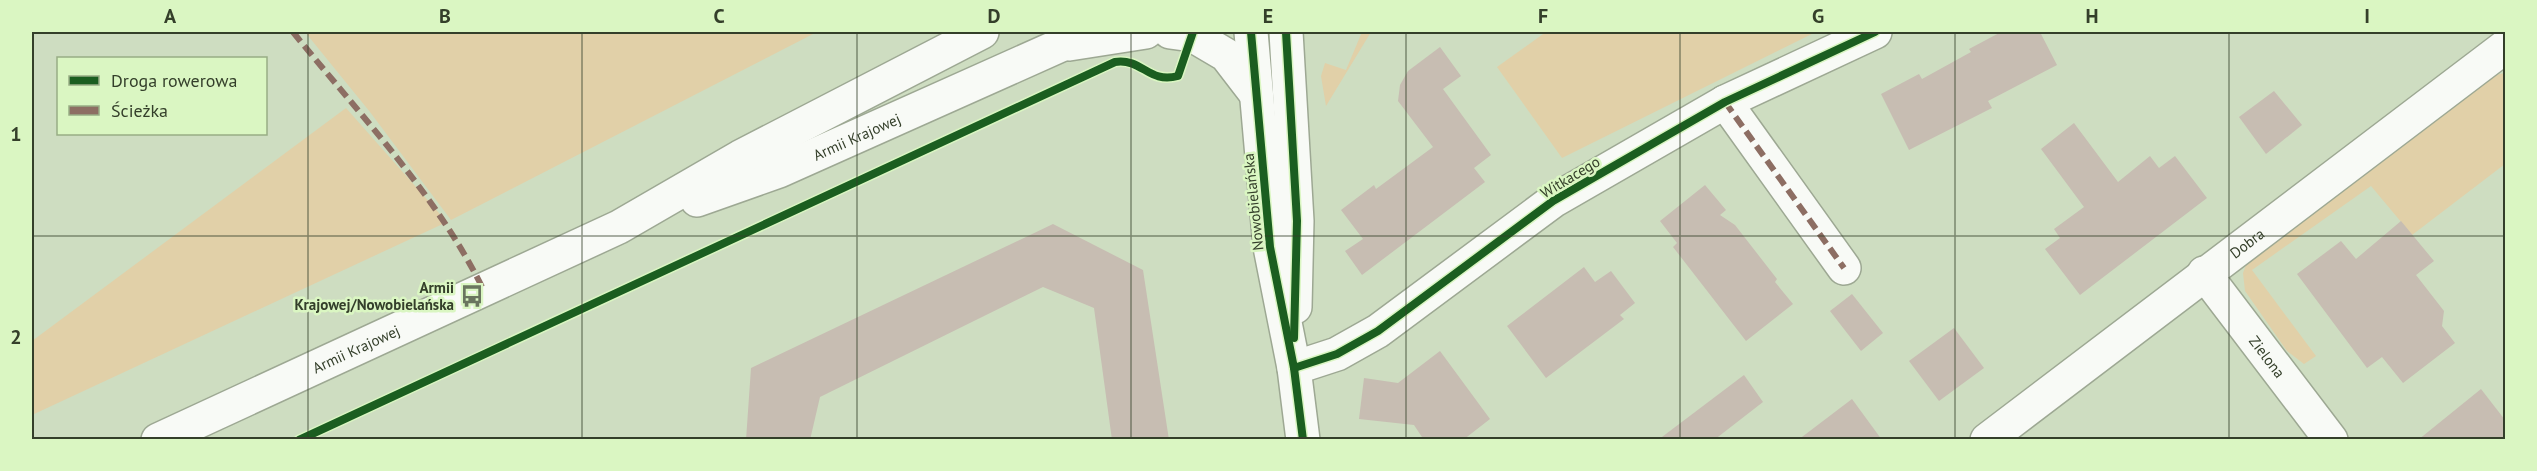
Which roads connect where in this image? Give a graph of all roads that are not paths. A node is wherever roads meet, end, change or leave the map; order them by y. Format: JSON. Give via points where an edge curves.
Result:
{"nodes":[{"id":1,"x":982,"y":32,"type":"edge"},
{"id":2,"x":1090,"y":32,"type":"edge"},
{"id":3,"x":1146,"y":32,"type":"edge"},
{"id":4,"x":1170,"y":32,"type":"edge"},
{"id":5,"x":1251,"y":32,"type":"edge"},
{"id":6,"x":1286,"y":32,"type":"edge"},
{"id":7,"x":1875,"y":32,"type":"edge"},
{"id":8,"x":2505,"y":46,"type":"edge"},
{"id":9,"x":1055,"y":47,"type":"junction"},
{"id":10,"x":1256,"y":94,"type":"junction"},
{"id":11,"x":1725,"y":102,"type":"junction"},
{"id":12,"x":619,"y":227,"type":"junction"},
{"id":13,"x":1844,"y":268,"type":"dead end"},
{"id":14,"x":2205,"y":273,"type":"junction"},
{"id":15,"x":1294,"y":368,"type":"junction"},
{"id":16,"x":158,"y":440,"type":"edge"},
{"id":17,"x":1303,"y":440,"type":"edge"},
{"id":18,"x":1986,"y":440,"type":"edge"},
{"id":19,"x":2331,"y":440,"type":"edge"}],
"edges":[{"from":1,"to":12,"type":"street","name":"Armii Krajowej","via":[[770,141]]},
{"from":2,"to":9,"type":"street","name":"Armii Krajowej"},
{"from":3,"to":9,"type":"street"},
{"from":4,"to":10,"type":"street","via":[[1192,35],[1226,55]]},
{"from":5,"to":10,"type":"street","name":"Nowobielańska"},
{"from":6,"to":15,"type":"street","name":"Nowobielańska","via":[[1297,221]]},
{"from":7,"to":11,"type":"street","name":"Witkacego"},
{"from":8,"to":14,"type":"street","name":"Dobra"},
{"from":9,"to":12,"type":"street","name":"Armii Krajowej","via":[[778,171]]},
{"from":10,"to":15,"type":"street","name":"Nowobielańska","via":[[1270,247]]},
{"from":11,"to":13,"type":"street"},
{"from":11,"to":15,"type":"street","name":"Witkacego","via":[[1553,201],[1378,332],[1337,354]]},
{"from":12,"to":16,"type":"street","name":"Armii Krajowej"},
{"from":14,"to":18,"type":"street","name":"Dobra"},
{"from":14,"to":19,"type":"street","name":"Zielona"},
{"from":15,"to":17,"type":"street","name":"Nowobielańska"}]}
